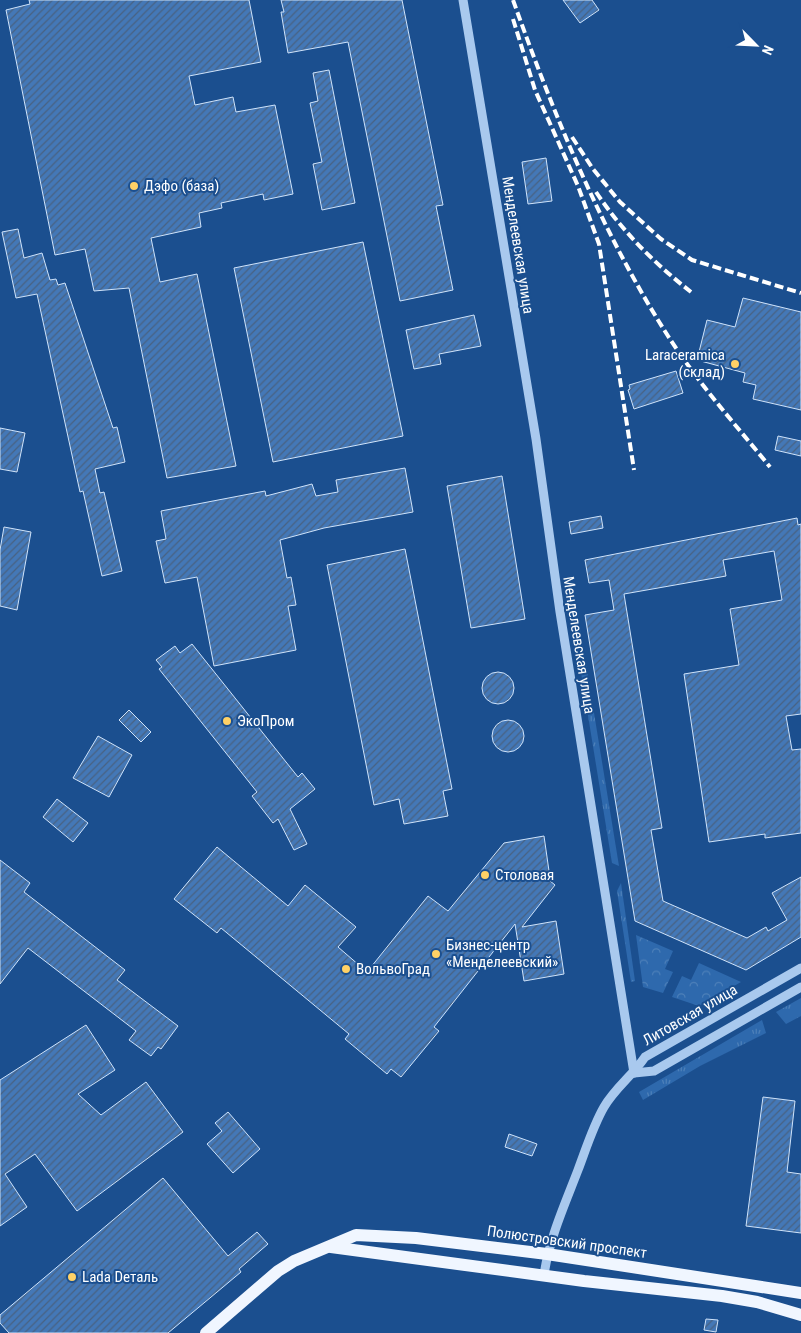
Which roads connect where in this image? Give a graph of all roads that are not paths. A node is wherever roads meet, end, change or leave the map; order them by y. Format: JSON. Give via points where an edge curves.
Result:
{"nodes":[{"id":1,"x":463,"y":0,"type":"edge"},
{"id":2,"x":801,"y":968,"type":"edge"},
{"id":3,"x":801,"y":987,"type":"edge"},
{"id":4,"x":634,"y":1073,"type":"junction"},
{"id":5,"x":331,"y":1247,"type":"junction"},
{"id":6,"x":547,"y":1254,"type":"junction"},
{"id":7,"x":544,"y":1275,"type":"junction"},
{"id":8,"x":801,"y":1292,"type":"edge"},
{"id":9,"x":801,"y":1315,"type":"edge"},
{"id":10,"x":206,"y":1333,"type":"edge"}],
"edges":[{"from":1,"to":4,"type":"street","name":"Менделеевская улица","via":[[535,429],[553,568]]},
{"from":2,"to":4,"type":"street","name":"Литовская улица","via":[[645,1057]]},
{"from":3,"to":4,"type":"street","name":"Литовская улица","via":[[654,1071]]},
{"from":4,"to":6,"type":"street","via":[[604,1106]]},
{"from":5,"to":6,"type":"main road","name":"Полюстровский проспект","via":[[356,1235]]},
{"from":5,"to":7,"type":"main road","name":"Полюстровский проспект"},
{"from":5,"to":10,"type":"main road","name":"Полюстровский проспект","via":[[310,1253],[278,1271]]},
{"from":6,"to":7,"type":"street"},
{"from":6,"to":8,"type":"main road","name":"Полюстровский проспект"},
{"from":7,"to":9,"type":"main road","name":"Полюстровский проспект","via":[[722,1296]]}]}
